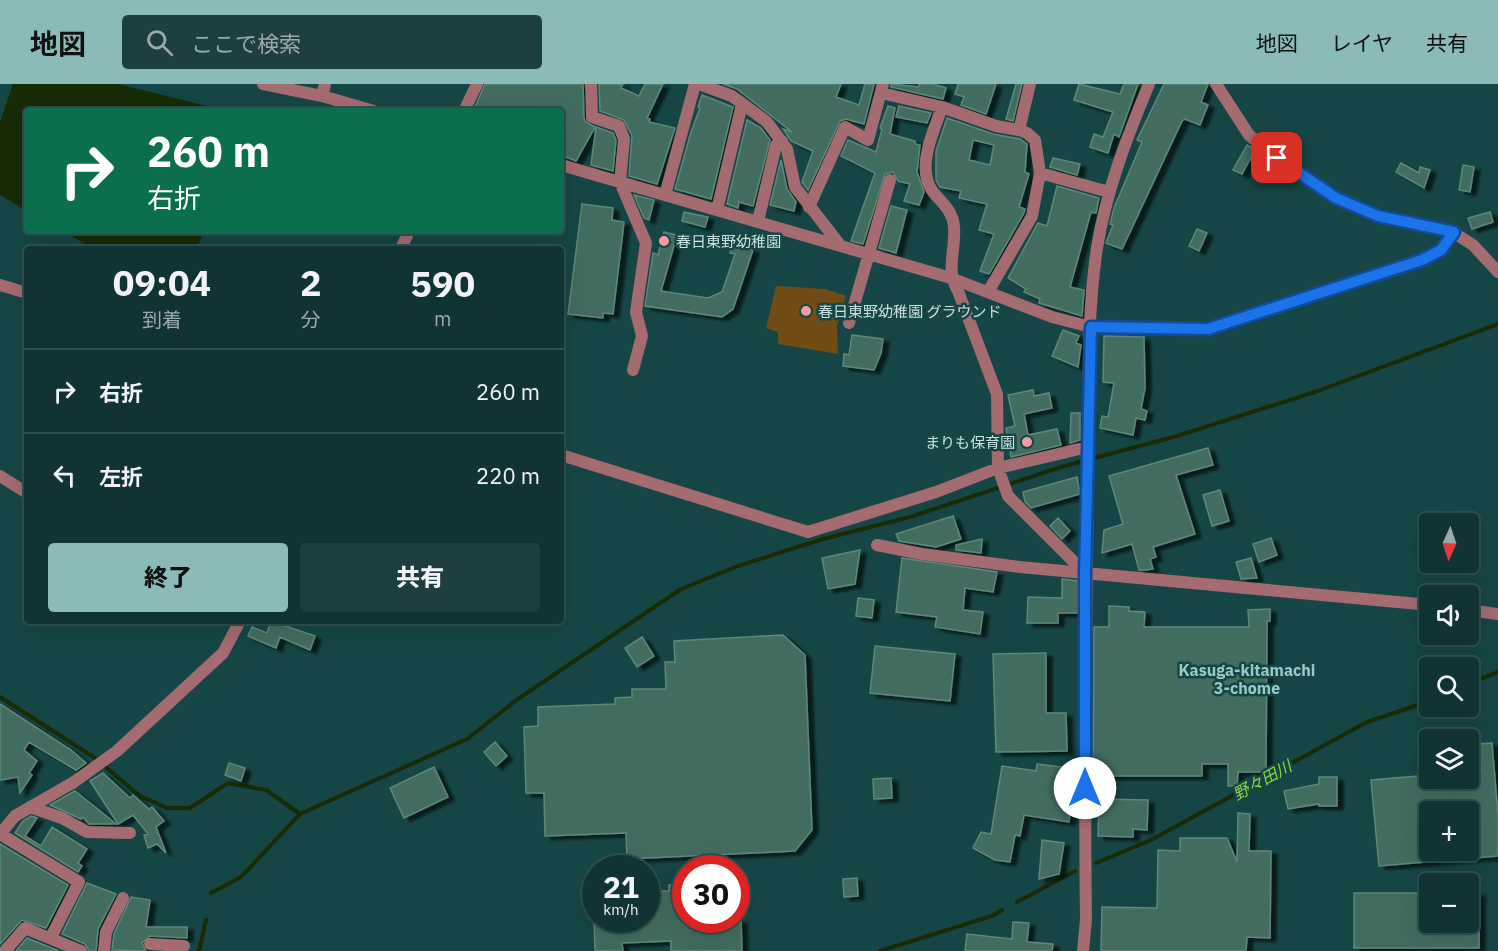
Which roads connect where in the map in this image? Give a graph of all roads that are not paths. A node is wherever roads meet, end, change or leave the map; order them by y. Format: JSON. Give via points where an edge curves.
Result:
{"nodes":[{"id":1,"x":263,"y":84,"type":"edge"},
{"id":2,"x":477,"y":84,"type":"edge"},
{"id":3,"x":591,"y":84,"type":"edge"},
{"id":4,"x":697,"y":84,"type":"edge"},
{"id":5,"x":1030,"y":84,"type":"edge"},
{"id":6,"x":1149,"y":84,"type":"edge"},
{"id":7,"x":1216,"y":84,"type":"edge"},
{"id":8,"x":882,"y":89,"type":"edge"},
{"id":9,"x":323,"y":90,"type":"edge"},
{"id":10,"x":742,"y":104,"type":"junction"},
{"id":11,"x":942,"y":106,"type":"junction"},
{"id":12,"x":367,"y":108,"type":"edge"},
{"id":13,"x":465,"y":108,"type":"edge"},
{"id":14,"x":1019,"y":130,"type":"junction"},
{"id":15,"x":782,"y":141,"type":"junction"},
{"id":16,"x":564,"y":166,"type":"edge"},
{"id":17,"x":1040,"y":173,"type":"junction"},
{"id":18,"x":890,"y":180,"type":"dead end"},
{"id":19,"x":620,"y":182,"type":"junction"},
{"id":20,"x":1109,"y":192,"type":"junction"},
{"id":21,"x":665,"y":195,"type":"junction"},
{"id":22,"x":809,"y":207,"type":"junction"},
{"id":23,"x":717,"y":210,"type":"junction"},
{"id":24,"x":758,"y":221,"type":"junction"},
{"id":25,"x":1454,"y":232,"type":"junction"},
{"id":26,"x":840,"y":245,"type":"junction"},
{"id":27,"x":869,"y":254,"type":"junction"},
{"id":28,"x":1498,"y":272,"type":"edge"},
{"id":29,"x":951,"y":278,"type":"junction"},
{"id":30,"x":0,"y":285,"type":"edge"},
{"id":31,"x":24,"y":292,"type":"edge"},
{"id":32,"x":988,"y":292,"type":"junction"},
{"id":33,"x":849,"y":323,"type":"dead end"},
{"id":34,"x":1091,"y":327,"type":"junction"},
{"id":35,"x":633,"y":370,"type":"dead end"},
{"id":36,"x":1088,"y":449,"type":"junction"},
{"id":37,"x":564,"y":456,"type":"edge"},
{"id":38,"x":999,"y":471,"type":"junction"},
{"id":39,"x":0,"y":477,"type":"edge"},
{"id":40,"x":24,"y":492,"type":"edge"},
{"id":41,"x":877,"y":545,"type":"dead end"},
{"id":42,"x":1085,"y":573,"type":"junction"},
{"id":43,"x":1419,"y":604,"type":"edge"},
{"id":44,"x":1479,"y":611,"type":"edge"},
{"id":45,"x":1498,"y":614,"type":"edge"},
{"id":46,"x":238,"y":624,"type":"edge"},
{"id":47,"x":30,"y":807,"type":"junction"},
{"id":48,"x":130,"y":833,"type":"dead end"},
{"id":49,"x":0,"y":834,"type":"edge"},
{"id":50,"x":123,"y":898,"type":"dead end"},
{"id":51,"x":151,"y":930,"type":"dead end"},
{"id":52,"x":51,"y":937,"type":"junction"},
{"id":53,"x":184,"y":946,"type":"dead end"},
{"id":54,"x":150,"y":947,"type":"edge"},
{"id":55,"x":5,"y":951,"type":"edge"},
{"id":56,"x":81,"y":951,"type":"edge"},
{"id":57,"x":104,"y":951,"type":"edge"},
{"id":58,"x":1083,"y":951,"type":"edge"}],
"edges":[{"from":1,"to":9,"type":"street"},
{"from":2,"to":13,"type":"street"},
{"from":3,"to":19,"type":"street","via":[[592,117],[619,126],[624,139]]},
{"from":4,"to":10,"type":"street","via":[[732,96]]},
{"from":4,"to":21,"type":"street"},
{"from":5,"to":14,"type":"street"},
{"from":6,"to":20,"type":"street"},
{"from":7,"to":25,"type":"street","via":[[1250,135],[1336,198],[1378,216]]},
{"from":8,"to":11,"type":"street"},
{"from":8,"to":22,"type":"street","via":[[867,140],[845,127]]},
{"from":9,"to":12,"type":"street"},
{"from":10,"to":15,"type":"street","via":[[767,122]]},
{"from":10,"to":23,"type":"street"},
{"from":11,"to":14,"type":"street","via":[[996,126]]},
{"from":11,"to":29,"type":"street","via":[[925,161],[931,189],[949,208],[954,226]]},
{"from":14,"to":17,"type":"street","via":[[1035,140]]},
{"from":15,"to":22,"type":"street","via":[[795,187]]},
{"from":15,"to":24,"type":"street","via":[[776,145]]},
{"from":16,"to":19,"type":"street"},
{"from":17,"to":20,"type":"street"},
{"from":17,"to":32,"type":"street","via":[[1032,216]]},
{"from":18,"to":27,"type":"street"},
{"from":19,"to":21,"type":"street"},
{"from":19,"to":35,"type":"street","via":[[646,243],[636,312],[642,336]]},
{"from":20,"to":34,"type":"street","via":[[1097,249]]},
{"from":21,"to":23,"type":"street"},
{"from":22,"to":26,"type":"street"},
{"from":23,"to":24,"type":"street"},
{"from":24,"to":26,"type":"street"},
{"from":25,"to":28,"type":"street","via":[[1473,245]]},
{"from":25,"to":34,"type":"street","via":[[1441,250],[1422,260],[1208,329]]},
{"from":26,"to":27,"type":"street"},
{"from":27,"to":29,"type":"street"},
{"from":27,"to":33,"type":"street"},
{"from":29,"to":32,"type":"street"},
{"from":29,"to":38,"type":"street","via":[[997,394]]},
{"from":30,"to":31,"type":"street"},
{"from":32,"to":34,"type":"street","via":[[1052,317]]},
{"from":34,"to":36,"type":"street"},
{"from":36,"to":38,"type":"street"},
{"from":36,"to":42,"type":"street"},
{"from":37,"to":38,"type":"street","via":[[808,532]]},
{"from":38,"to":42,"type":"street","via":[[1007,493]]},
{"from":39,"to":40,"type":"street"},
{"from":41,"to":42,"type":"street"},
{"from":42,"to":43,"type":"street"},
{"from":42,"to":58,"type":"street"},
{"from":44,"to":45,"type":"street"},
{"from":46,"to":47,"type":"street","via":[[223,653],[107,758]]},
{"from":47,"to":48,"type":"street","via":[[87,832]]},
{"from":47,"to":49,"type":"street","via":[[15,816]]},
{"from":49,"to":52,"type":"street","via":[[79,882]]},
{"from":50,"to":57,"type":"street","via":[[106,932]]},
{"from":51,"to":54,"type":"street"},
{"from":52,"to":55,"type":"street","via":[[25,928]]},
{"from":52,"to":56,"type":"street"},
{"from":53,"to":54,"type":"street"}]}
